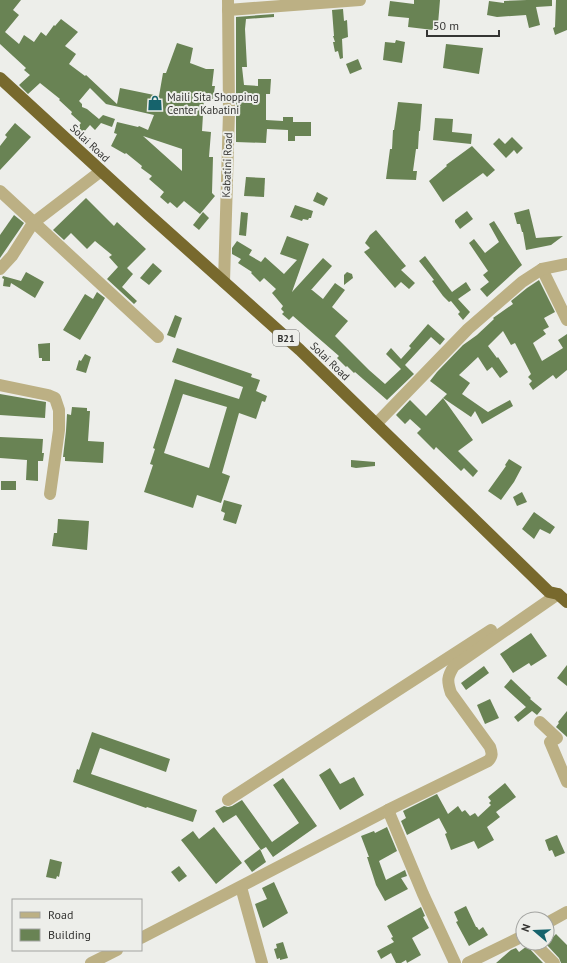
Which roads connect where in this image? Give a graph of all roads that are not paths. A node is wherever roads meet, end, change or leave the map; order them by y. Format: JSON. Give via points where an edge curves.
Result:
{"nodes":[{"id":1,"x":360,"y":0,"type":"edge"},
{"id":2,"x":228,"y":5,"type":"edge"},
{"id":3,"x":0,"y":78,"type":"edge"},
{"id":4,"x":101,"y":171,"type":"junction"},
{"id":5,"x":0,"y":191,"type":"edge"},
{"id":6,"x":33,"y":223,"type":"junction"},
{"id":7,"x":567,"y":264,"type":"edge"},
{"id":8,"x":0,"y":269,"type":"edge"},
{"id":9,"x":542,"y":269,"type":"junction"},
{"id":10,"x":224,"y":282,"type":"junction"},
{"id":11,"x":567,"y":320,"type":"edge"},
{"id":12,"x":158,"y":337,"type":"dead end"},
{"id":13,"x":0,"y":385,"type":"edge"},
{"id":14,"x":376,"y":424,"type":"junction"},
{"id":15,"x":50,"y":494,"type":"dead end"},
{"id":16,"x":558,"y":596,"type":"edge"},
{"id":17,"x":540,"y":722,"type":"dead end"},
{"id":18,"x":567,"y":782,"type":"edge"},
{"id":19,"x":228,"y":800,"type":"dead end"},
{"id":20,"x":388,"y":810,"type":"junction"},
{"id":21,"x":241,"y":887,"type":"junction"},
{"id":22,"x":567,"y":912,"type":"edge"},
{"id":23,"x":555,"y":919,"type":"edge"},
{"id":24,"x":142,"y":937,"type":"edge"},
{"id":25,"x":515,"y":940,"type":"edge"},
{"id":26,"x":115,"y":951,"type":"edge"},
{"id":27,"x":542,"y":951,"type":"edge"},
{"id":28,"x":92,"y":963,"type":"edge"},
{"id":29,"x":262,"y":963,"type":"edge"},
{"id":30,"x":455,"y":963,"type":"edge"},
{"id":31,"x":468,"y":963,"type":"edge"},
{"id":32,"x":554,"y":963,"type":"edge"}],
"edges":[{"from":1,"to":2,"type":"street"},
{"from":2,"to":10,"type":"street","name":"Kabatini Road","via":[[229,112]]},
{"from":3,"to":4,"type":"highway","name":"Solai Road","number":"B21"},
{"from":4,"to":6,"type":"street"},
{"from":4,"to":10,"type":"highway","name":"Solai Road","number":"B21"},
{"from":5,"to":6,"type":"street"},
{"from":6,"to":8,"type":"street","via":[[12,256]]},
{"from":6,"to":12,"type":"street"},
{"from":7,"to":9,"type":"street"},
{"from":9,"to":11,"type":"street"},
{"from":9,"to":14,"type":"street","via":[[522,282],[468,329]]},
{"from":10,"to":14,"type":"highway","name":"Solai Road","number":"B21","via":[[300,350]]},
{"from":13,"to":15,"type":"street","via":[[55,398],[60,410],[59,430]]},
{"from":14,"to":16,"type":"highway","name":"Solai Road","number":"B21"},
{"from":16,"to":19,"type":"street"},
{"from":16,"to":20,"type":"street","via":[[454,666],[449,675],[451,693],[490,747],[491,758]]},
{"from":17,"to":18,"type":"street","via":[[558,738],[550,742]]},
{"from":20,"to":21,"type":"street"},
{"from":20,"to":30,"type":"street","via":[[422,894]]},
{"from":21,"to":24,"type":"street"},
{"from":21,"to":29,"type":"street"},
{"from":22,"to":23,"type":"street"},
{"from":25,"to":31,"type":"street"},
{"from":26,"to":28,"type":"street"},
{"from":27,"to":32,"type":"street"}]}
